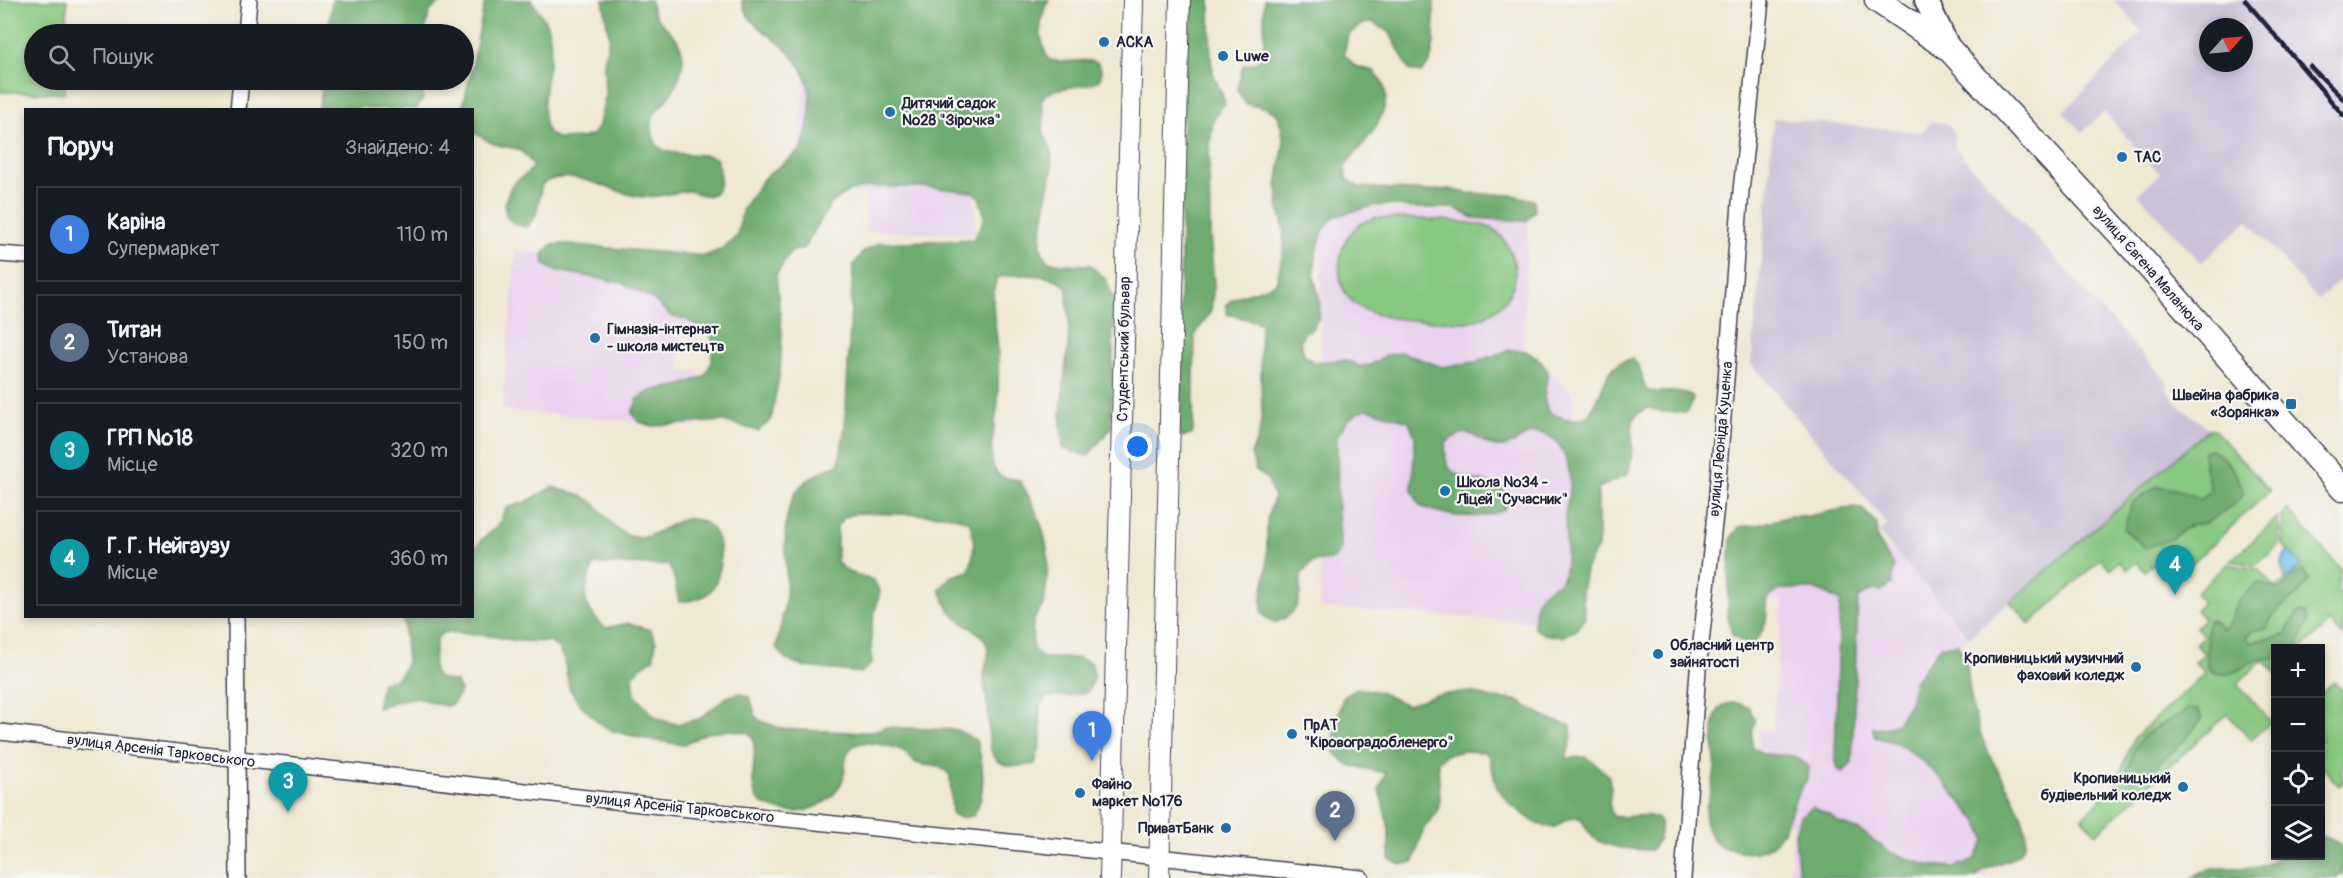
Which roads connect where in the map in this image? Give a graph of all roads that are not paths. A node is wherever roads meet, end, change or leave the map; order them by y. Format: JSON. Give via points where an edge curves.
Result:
{"nodes":[{"id":1,"x":249,"y":0,"type":"edge"},
{"id":2,"x":1133,"y":0,"type":"edge"},
{"id":3,"x":1180,"y":0,"type":"edge"},
{"id":4,"x":1761,"y":0,"type":"edge"},
{"id":5,"x":1876,"y":0,"type":"edge"},
{"id":6,"x":1926,"y":0,"type":"edge"},
{"id":7,"x":247,"y":24,"type":"edge"},
{"id":8,"x":1949,"y":48,"type":"junction"},
{"id":9,"x":241,"y":90,"type":"edge"},
{"id":10,"x":238,"y":108,"type":"edge"},
{"id":11,"x":0,"y":254,"type":"edge"},
{"id":12,"x":24,"y":256,"type":"edge"},
{"id":13,"x":2343,"y":489,"type":"edge"},
{"id":14,"x":236,"y":618,"type":"edge"},
{"id":15,"x":0,"y":732,"type":"edge"},
{"id":16,"x":237,"y":760,"type":"junction"},
{"id":17,"x":1112,"y":854,"type":"junction"},
{"id":18,"x":1160,"y":868,"type":"edge"},
{"id":19,"x":238,"y":878,"type":"edge"},
{"id":20,"x":1110,"y":878,"type":"edge"},
{"id":21,"x":1361,"y":878,"type":"edge"},
{"id":22,"x":1683,"y":878,"type":"edge"}],
"edges":[{"from":1,"to":7,"type":"street"},
{"from":2,"to":17,"type":"street","name":"Студентський бульвар"},
{"from":3,"to":18,"type":"street"},
{"from":4,"to":22,"type":"street","name":"вулиця Леоніда Куценка","via":[[1698,670]]},
{"from":5,"to":8,"type":"main road","name":"вулиця Євгена Маланюка"},
{"from":6,"to":8,"type":"main road"},
{"from":8,"to":13,"type":"main road","name":"вулиця Євгена Маланюка","via":[[2122,236]]},
{"from":9,"to":10,"type":"street"},
{"from":11,"to":12,"type":"street"},
{"from":14,"to":16,"type":"street"},
{"from":15,"to":16,"type":"street","name":"вулиця Арсенія Тарковського"},
{"from":16,"to":17,"type":"street","name":"вулиця Арсенія Тарковського"},
{"from":16,"to":19,"type":"street"},
{"from":17,"to":18,"type":"street","name":"вулиця Арсенія Тарковського"},
{"from":17,"to":20,"type":"street","name":"Студентський бульвар"},
{"from":18,"to":21,"type":"street","name":"вулиця Арсенія Тарковського"}]}
